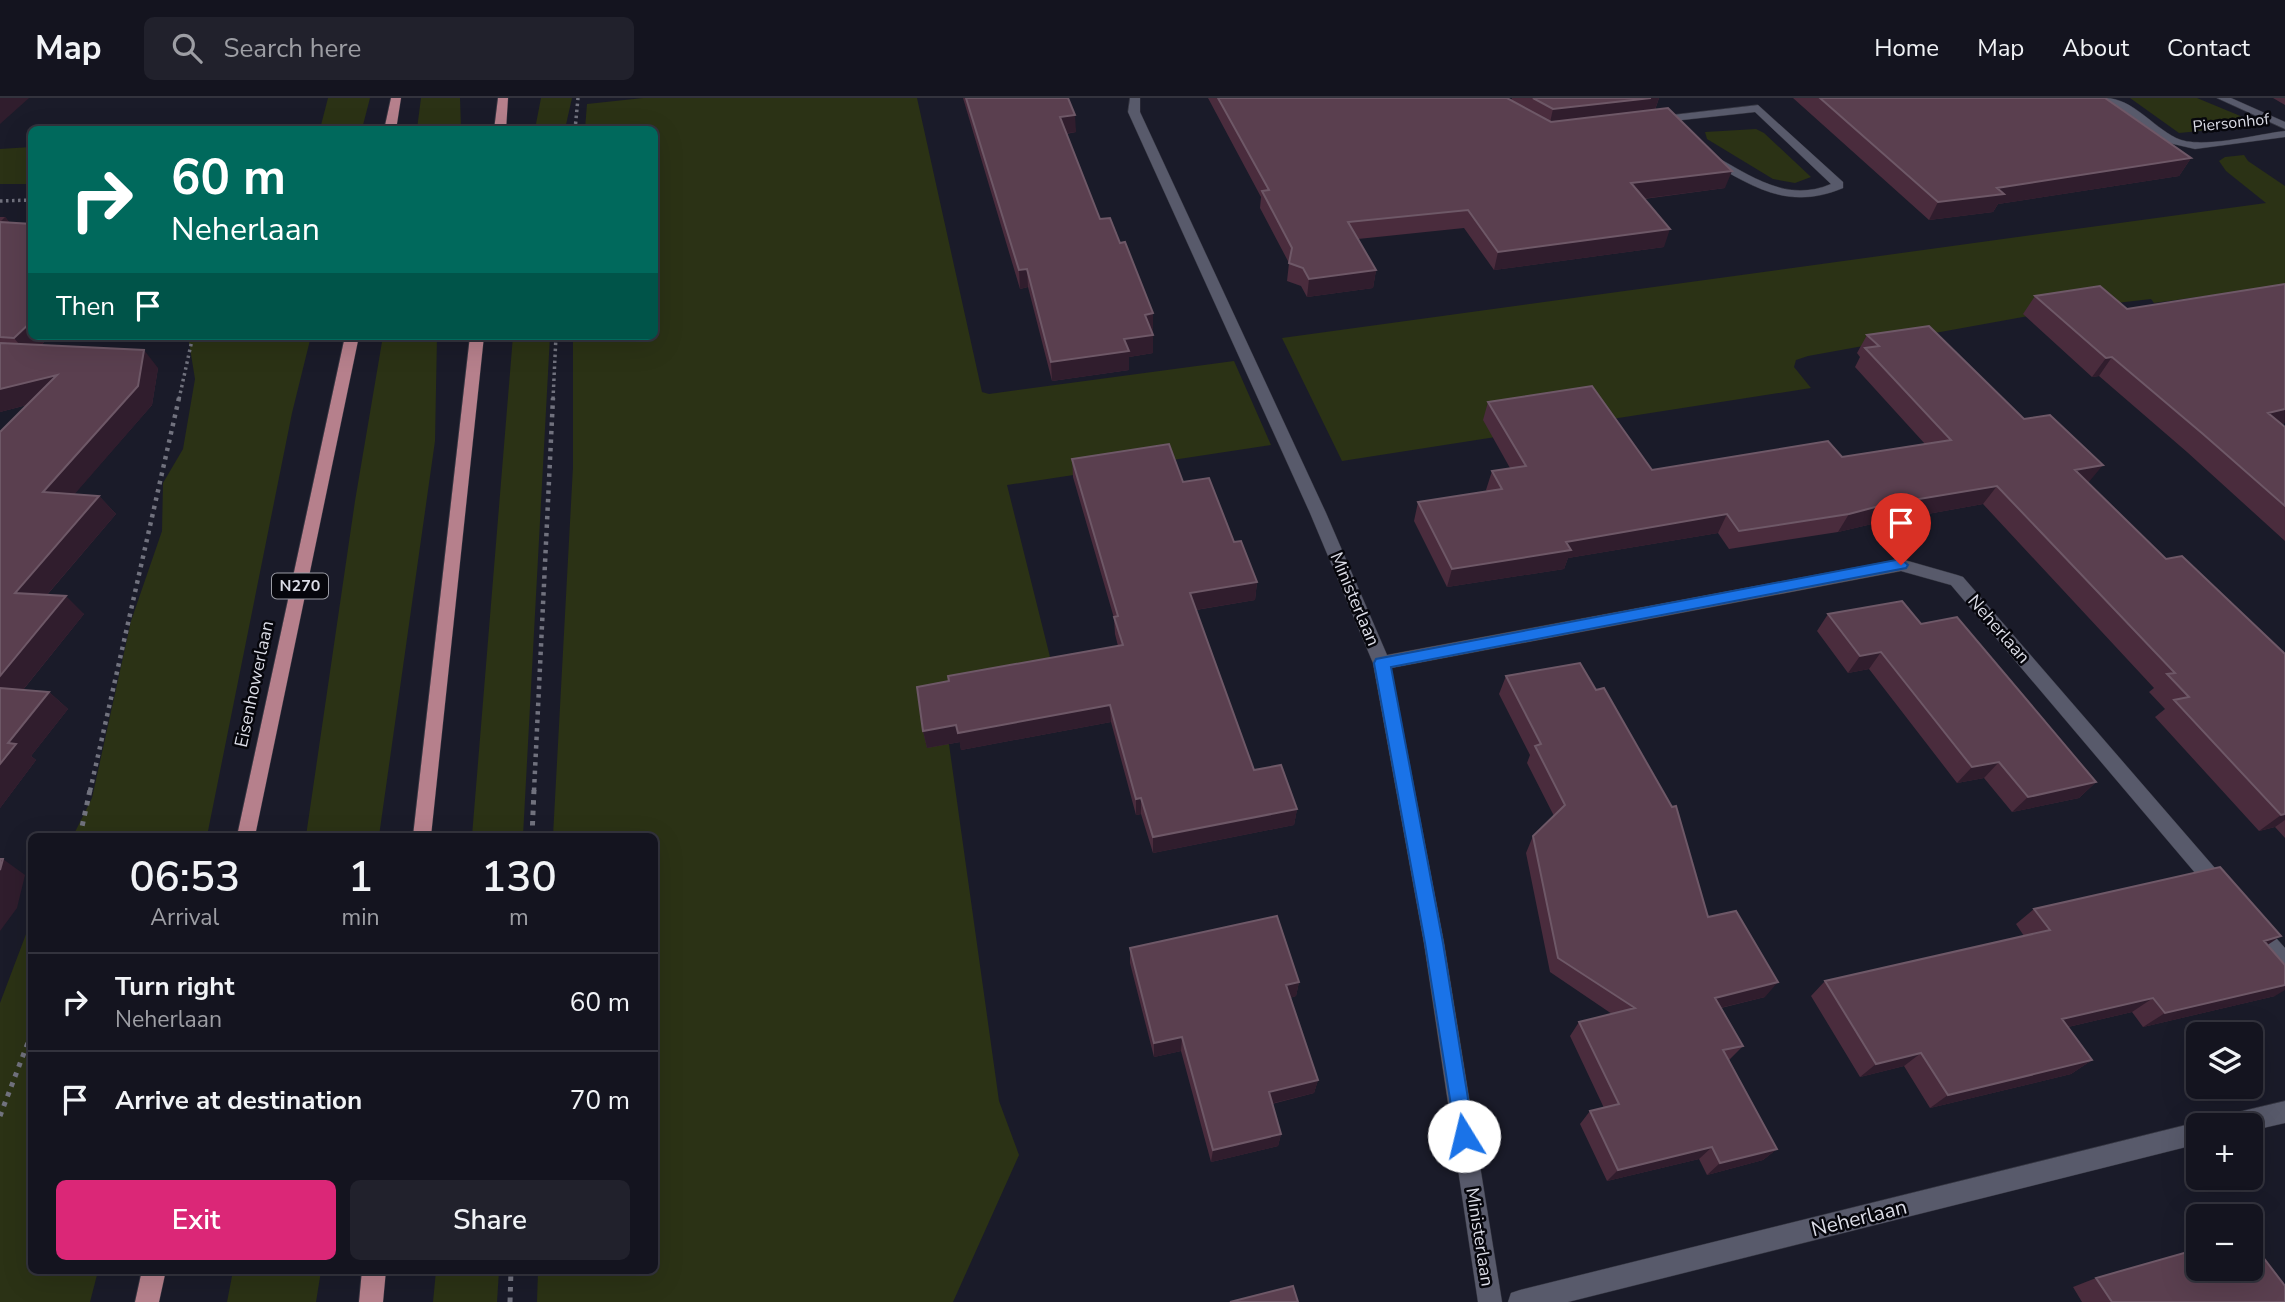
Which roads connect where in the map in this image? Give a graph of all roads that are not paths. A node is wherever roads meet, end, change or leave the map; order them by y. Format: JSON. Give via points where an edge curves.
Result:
{"nodes":[{"id":1,"x":396,"y":98,"type":"edge"},
{"id":2,"x":503,"y":98,"type":"edge"},
{"id":3,"x":1135,"y":98,"type":"edge"},
{"id":4,"x":2110,"y":98,"type":"edge"},
{"id":5,"x":2222,"y":98,"type":"edge"},
{"id":6,"x":1639,"y":122,"type":"edge"},
{"id":7,"x":391,"y":126,"type":"edge"},
{"id":8,"x":500,"y":126,"type":"edge"},
{"id":9,"x":2285,"y":126,"type":"edge"},
{"id":10,"x":2285,"y":134,"type":"edge"},
{"id":11,"x":1698,"y":151,"type":"edge"},
{"id":12,"x":351,"y":340,"type":"edge"},
{"id":13,"x":477,"y":340,"type":"edge"},
{"id":14,"x":1382,"y":663,"type":"junction"},
{"id":15,"x":247,"y":833,"type":"edge"},
{"id":16,"x":422,"y":833,"type":"edge"},
{"id":17,"x":2285,"y":964,"type":"edge"},
{"id":18,"x":2285,"y":1111,"type":"edge"},
{"id":19,"x":2263,"y":1117,"type":"edge"},
{"id":20,"x":2186,"y":1136,"type":"edge"},
{"id":21,"x":153,"y":1274,"type":"edge"},
{"id":22,"x":374,"y":1274,"type":"edge"},
{"id":23,"x":147,"y":1302,"type":"edge"},
{"id":24,"x":371,"y":1302,"type":"edge"},
{"id":25,"x":1490,"y":1302,"type":"edge"},
{"id":26,"x":1520,"y":1302,"type":"edge"}],
"edges":[{"from":1,"to":7,"type":"main road"},
{"from":2,"to":8,"type":"main road"},
{"from":3,"to":14,"type":"street","name":"Ministerlaan","via":[[1134,112]]},
{"from":4,"to":10,"type":"street","name":"Piersonhof","via":[[2173,141],[2195,145]]},
{"from":5,"to":9,"type":"street","name":"Piersonhof"},
{"from":6,"to":11,"type":"street","via":[[1669,123],[1758,108],[1839,185],[1822,195],[1775,194]]},
{"from":12,"to":15,"type":"main road","name":"Eisenhowerlaan","number":"N270"},
{"from":13,"to":16,"type":"main road"},
{"from":14,"to":17,"type":"street","name":"Neherlaan","via":[[1901,565],[1957,581]]},
{"from":14,"to":25,"type":"street","name":"Ministerlaan","via":[[1434,943]]},
{"from":18,"to":19,"type":"street"},
{"from":20,"to":26,"type":"street","name":"Neherlaan"},
{"from":21,"to":23,"type":"main road"},
{"from":22,"to":24,"type":"main road"}]}
